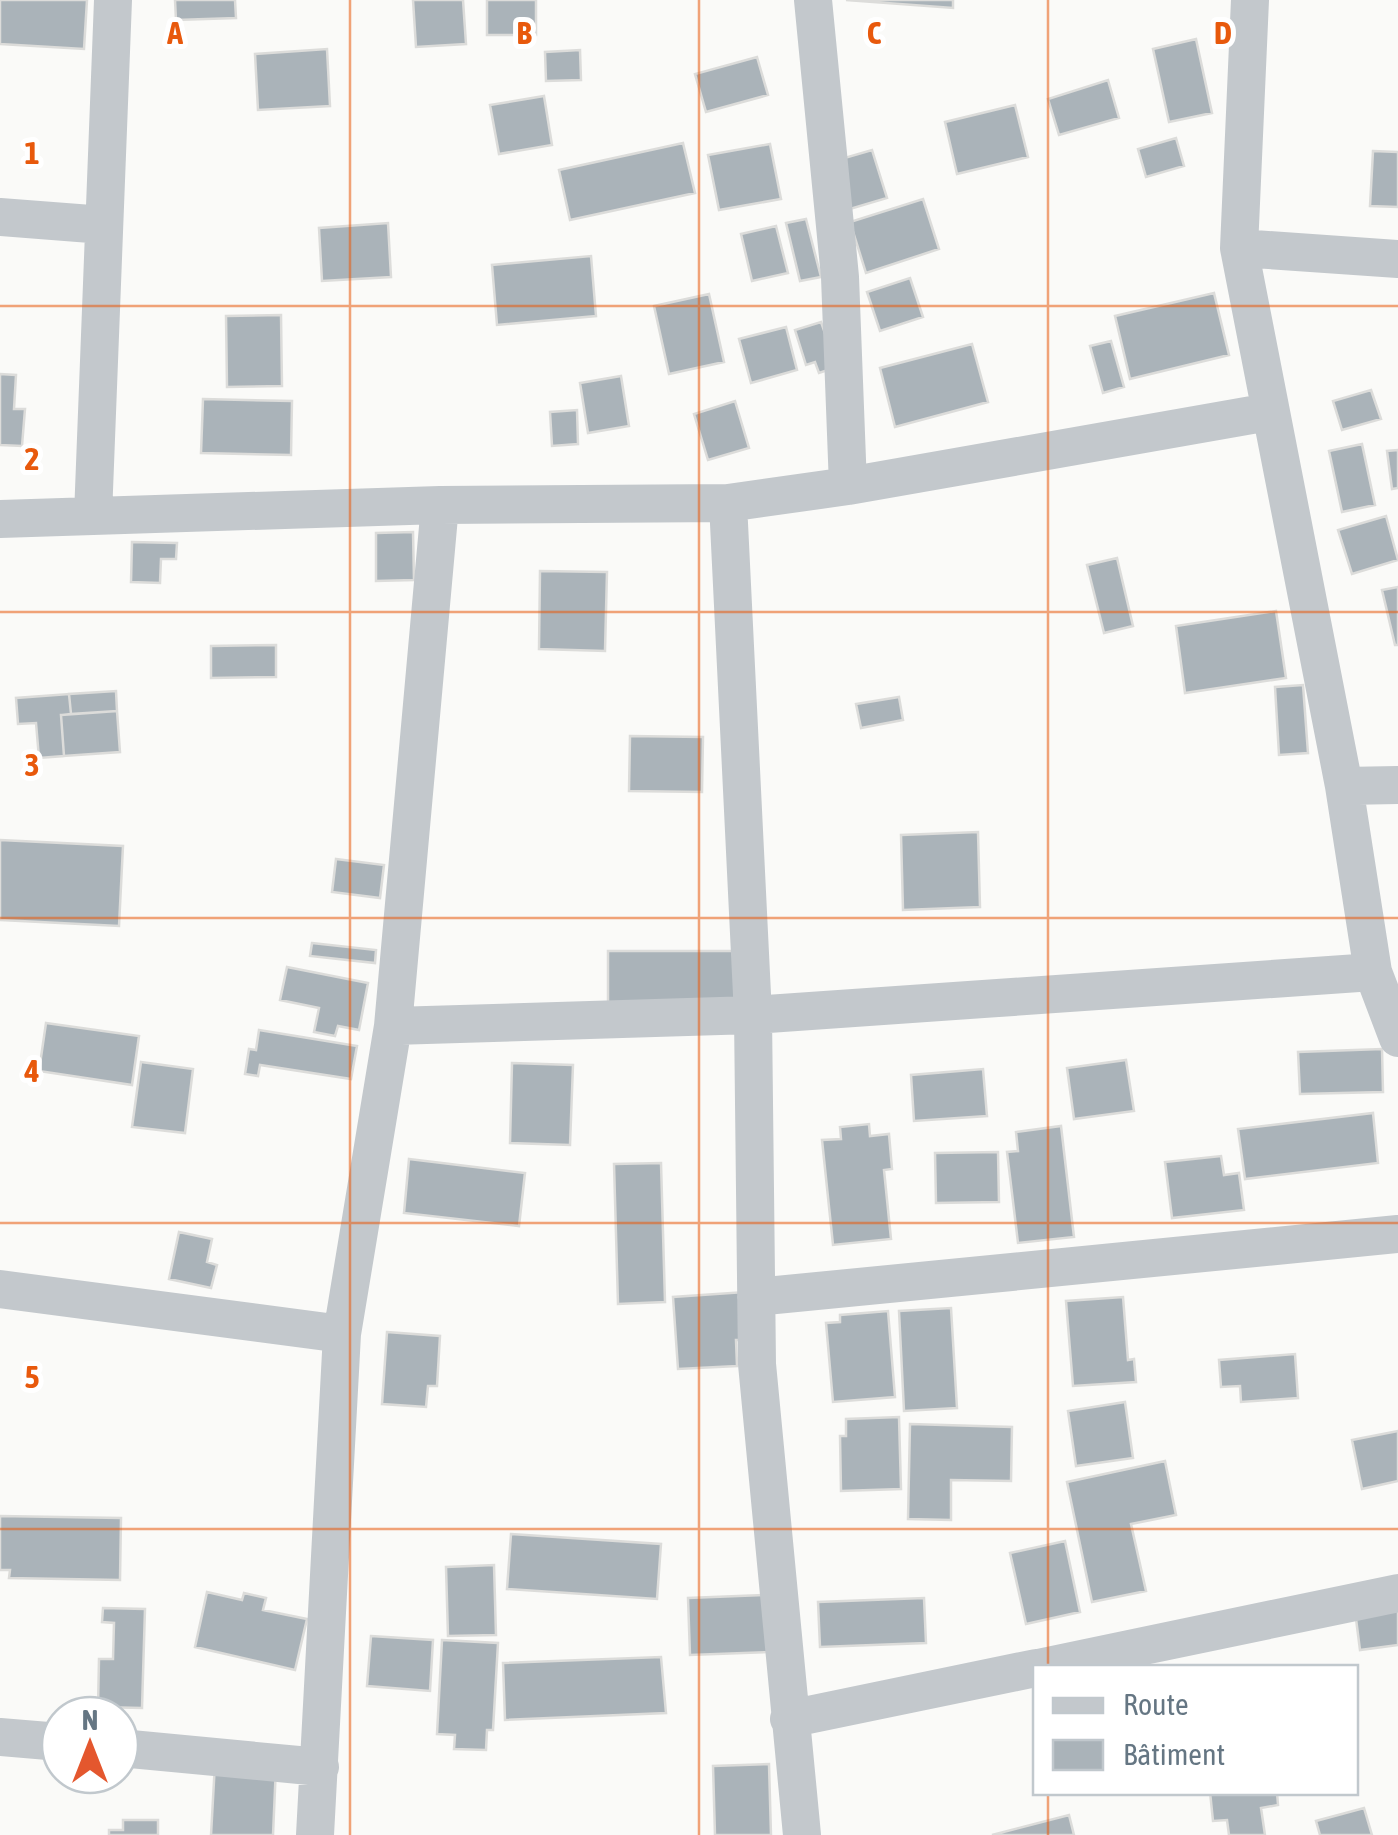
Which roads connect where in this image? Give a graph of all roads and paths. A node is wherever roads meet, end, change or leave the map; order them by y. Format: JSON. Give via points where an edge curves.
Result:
{"nodes":[{"id":1,"x":113,"y":0,"type":"edge"},
{"id":2,"x":814,"y":0,"type":"edge"},
{"id":3,"x":1250,"y":0,"type":"edge"},
{"id":4,"x":0,"y":216,"type":"edge"},
{"id":5,"x":104,"y":224,"type":"junction"},
{"id":6,"x":1239,"y":248,"type":"junction"},
{"id":7,"x":1398,"y":259,"type":"edge"},
{"id":8,"x":1269,"y":412,"type":"junction"},
{"id":9,"x":848,"y":486,"type":"junction"},
{"id":10,"x":728,"y":503,"type":"junction"},
{"id":11,"x":440,"y":505,"type":"junction"},
{"id":12,"x":92,"y":516,"type":"junction"},
{"id":13,"x":0,"y":519,"type":"edge"},
{"id":14,"x":1398,"y":785,"type":"edge"},
{"id":15,"x":1344,"y":786,"type":"junction"},
{"id":16,"x":1372,"y":972,"type":"junction"},
{"id":17,"x":754,"y":1015,"type":"junction"},
{"id":18,"x":392,"y":1026,"type":"junction"},
{"id":19,"x":1398,"y":1038,"type":"edge"},
{"id":20,"x":1398,"y":1234,"type":"edge"},
{"id":21,"x":0,"y":1289,"type":"edge"},
{"id":22,"x":756,"y":1296,"type":"junction"},
{"id":23,"x":342,"y":1334,"type":"junction"},
{"id":24,"x":1398,"y":1593,"type":"edge"},
{"id":25,"x":1051,"y":1665,"type":"edge"},
{"id":26,"x":1033,"y":1669,"type":"edge"},
{"id":27,"x":789,"y":1719,"type":"junction"},
{"id":28,"x":0,"y":1737,"type":"edge"},
{"id":29,"x":40,"y":1740,"type":"edge"},
{"id":30,"x":140,"y":1750,"type":"edge"},
{"id":31,"x":320,"y":1768,"type":"junction"},
{"id":32,"x":315,"y":1835,"type":"edge"},
{"id":33,"x":802,"y":1835,"type":"edge"}],
"edges":[{"from":1,"to":5,"type":"street"},
{"from":2,"to":9,"type":"street","via":[[840,277]]},
{"from":3,"to":6,"type":"street"},
{"from":4,"to":5,"type":"street"},
{"from":5,"to":12,"type":"street"},
{"from":6,"to":7,"type":"street"},
{"from":6,"to":8,"type":"street"},
{"from":8,"to":9,"type":"street"},
{"from":8,"to":15,"type":"street"},
{"from":9,"to":10,"type":"street"},
{"from":10,"to":11,"type":"street"},
{"from":10,"to":17,"type":"street"},
{"from":11,"to":12,"type":"street"},
{"from":11,"to":18,"type":"street"},
{"from":12,"to":13,"type":"street"},
{"from":14,"to":15,"type":"street"},
{"from":15,"to":16,"type":"street"},
{"from":16,"to":17,"type":"street"},
{"from":16,"to":19,"type":"street"},
{"from":17,"to":18,"type":"street"},
{"from":17,"to":22,"type":"street"},
{"from":18,"to":23,"type":"street"},
{"from":20,"to":22,"type":"street"},
{"from":21,"to":23,"type":"street"},
{"from":22,"to":27,"type":"street"},
{"from":23,"to":31,"type":"street"},
{"from":24,"to":25,"type":"street"},
{"from":26,"to":27,"type":"street"},
{"from":27,"to":33,"type":"street"},
{"from":28,"to":29,"type":"street"},
{"from":30,"to":31,"type":"street"},
{"from":31,"to":32,"type":"street"}]}
